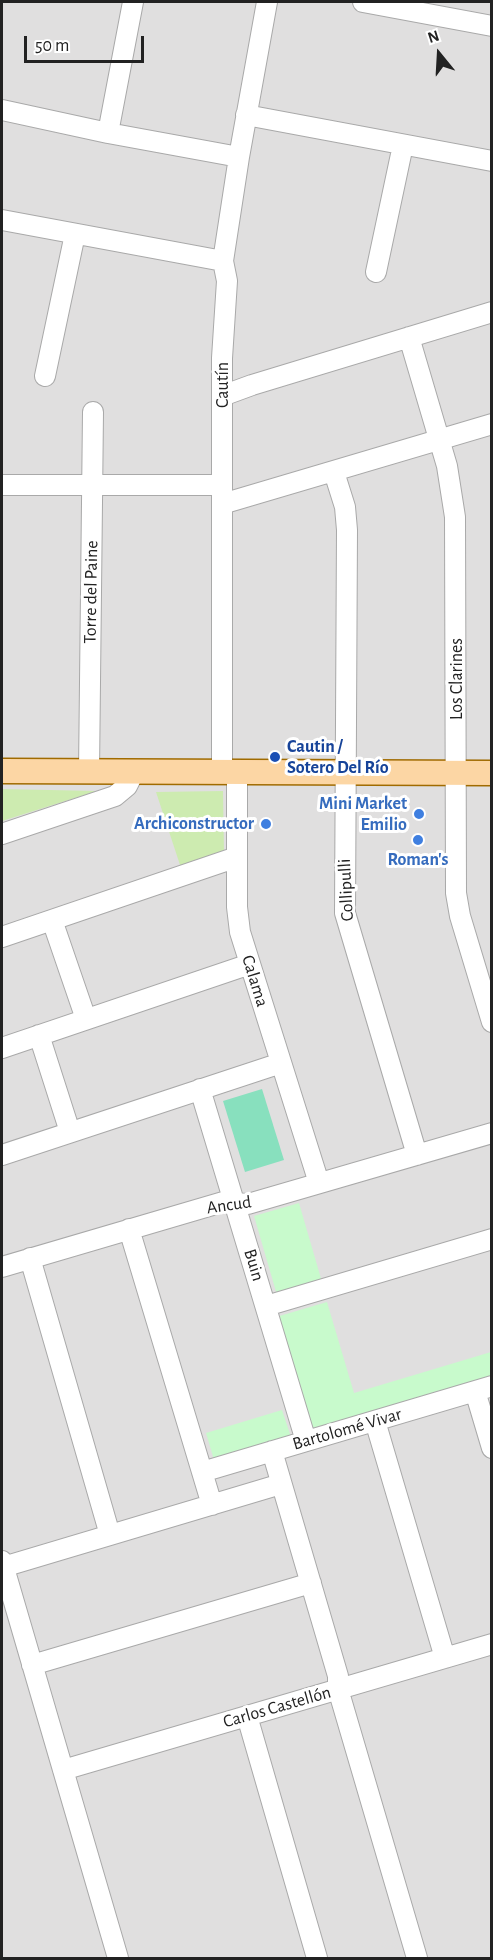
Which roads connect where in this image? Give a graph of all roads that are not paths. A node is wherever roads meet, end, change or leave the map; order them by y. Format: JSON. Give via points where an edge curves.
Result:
{"nodes":[{"id":1,"x":133,"y":2,"type":"edge"},
{"id":2,"x":267,"y":2,"type":"edge"},
{"id":3,"x":363,"y":2,"type":"edge"},
{"id":4,"x":492,"y":26,"type":"edge"},
{"id":5,"x":2,"y":110,"type":"edge"},
{"id":6,"x":246,"y":115,"type":"junction"},
{"id":7,"x":108,"y":133,"type":"junction"},
{"id":8,"x":403,"y":145,"type":"junction"},
{"id":9,"x":238,"y":157,"type":"junction"},
{"id":10,"x":492,"y":161,"type":"edge"},
{"id":11,"x":2,"y":220,"type":"edge"},
{"id":12,"x":75,"y":234,"type":"junction"},
{"id":13,"x":224,"y":261,"type":"junction"},
{"id":14,"x":376,"y":272,"type":"dead end"},
{"id":15,"x":492,"y":312,"type":"edge"},
{"id":16,"x":409,"y":338,"type":"junction"},
{"id":17,"x":45,"y":376,"type":"dead end"},
{"id":18,"x":222,"y":396,"type":"junction"},
{"id":19,"x":93,"y":412,"type":"dead end"},
{"id":20,"x":492,"y":424,"type":"edge"},
{"id":21,"x":440,"y":440,"type":"junction"},
{"id":22,"x":334,"y":472,"type":"junction"},
{"id":23,"x":2,"y":485,"type":"edge"},
{"id":24,"x":92,"y":485,"type":"junction"},
{"id":25,"x":222,"y":495,"type":"junction"},
{"id":26,"x":2,"y":771,"type":"edge"},
{"id":27,"x":134,"y":771,"type":"junction"},
{"id":28,"x":89,"y":772,"type":"junction"},
{"id":29,"x":230,"y":772,"type":"junction"},
{"id":30,"x":345,"y":773,"type":"junction"},
{"id":31,"x":457,"y":773,"type":"junction"},
{"id":32,"x":492,"y":773,"type":"edge"},
{"id":33,"x":2,"y":834,"type":"edge"},
{"id":34,"x":237,"y":857,"type":"junction"},
{"id":35,"x":52,"y":920,"type":"junction"},
{"id":36,"x":2,"y":937,"type":"edge"},
{"id":37,"x":250,"y":964,"type":"junction"},
{"id":38,"x":86,"y":1019,"type":"junction"},
{"id":39,"x":492,"y":1022,"type":"edge"},
{"id":40,"x":39,"y":1035,"type":"junction"},
{"id":41,"x":2,"y":1048,"type":"edge"},
{"id":42,"x":281,"y":1063,"type":"junction"},
{"id":43,"x":200,"y":1089,"type":"junction"},
{"id":44,"x":70,"y":1132,"type":"junction"},
{"id":45,"x":492,"y":1133,"type":"edge"},
{"id":46,"x":2,"y":1155,"type":"edge"},
{"id":47,"x":417,"y":1155,"type":"junction"},
{"id":48,"x":319,"y":1183,"type":"junction"},
{"id":49,"x":235,"y":1203,"type":"junction"},
{"id":50,"x":129,"y":1229,"type":"junction"},
{"id":51,"x":492,"y":1239,"type":"edge"},
{"id":52,"x":30,"y":1258,"type":"junction"},
{"id":53,"x":2,"y":1267,"type":"edge"},
{"id":54,"x":266,"y":1306,"type":"junction"},
{"id":55,"x":483,"y":1389,"type":"edge"},
{"id":56,"x":375,"y":1421,"type":"junction"},
{"id":57,"x":306,"y":1441,"type":"junction"},
{"id":58,"x":492,"y":1448,"type":"edge"},
{"id":59,"x":272,"y":1451,"type":"junction"},
{"id":60,"x":202,"y":1472,"type":"junction"},
{"id":61,"x":281,"y":1484,"type":"junction"},
{"id":62,"x":212,"y":1505,"type":"junction"},
{"id":63,"x":110,"y":1535,"type":"junction"},
{"id":64,"x":2,"y":1564,"type":"edge"},
{"id":65,"x":311,"y":1583,"type":"junction"},
{"id":66,"x":492,"y":1644,"type":"edge"},
{"id":67,"x":445,"y":1658,"type":"junction"},
{"id":68,"x":32,"y":1665,"type":"junction"},
{"id":69,"x":338,"y":1689,"type":"junction"},
{"id":70,"x":247,"y":1716,"type":"junction"},
{"id":71,"x":63,"y":1770,"type":"junction"},
{"id":72,"x":118,"y":1959,"type":"edge"},
{"id":73,"x":317,"y":1959,"type":"edge"},
{"id":74,"x":417,"y":1959,"type":"edge"}],
"edges":[{"from":1,"to":7,"type":"street"},
{"from":2,"to":6,"type":"street","name":"Cautín"},
{"from":3,"to":4,"type":"street"},
{"from":5,"to":7,"type":"street"},
{"from":6,"to":8,"type":"street"},
{"from":6,"to":9,"type":"street","name":"Cautín"},
{"from":7,"to":9,"type":"street"},
{"from":8,"to":10,"type":"street"},
{"from":8,"to":14,"type":"street"},
{"from":9,"to":13,"type":"street","name":"Cautín"},
{"from":11,"to":12,"type":"street"},
{"from":12,"to":13,"type":"street"},
{"from":12,"to":17,"type":"street"},
{"from":13,"to":18,"type":"street","name":"Cautín","via":[[227,281]]},
{"from":15,"to":16,"type":"street"},
{"from":16,"to":18,"type":"street"},
{"from":16,"to":21,"type":"street","name":"Los Clarines"},
{"from":18,"to":25,"type":"street","name":"Cautín"},
{"from":19,"to":24,"type":"street","name":"Torre del Paine"},
{"from":20,"to":21,"type":"street"},
{"from":21,"to":22,"type":"street"},
{"from":21,"to":31,"type":"street","name":"Los Clarines","via":[[455,517]]},
{"from":22,"to":25,"type":"street"},
{"from":22,"to":30,"type":"street","name":"Collipulli","via":[[345,507],[347,530]]},
{"from":23,"to":24,"type":"street"},
{"from":24,"to":25,"type":"street"},
{"from":24,"to":28,"type":"street","name":"Torre del Paine"},
{"from":25,"to":29,"type":"street","name":"Cautín"},
{"from":26,"to":28,"type":"main road"},
{"from":27,"to":28,"type":"main road"},
{"from":27,"to":29,"type":"main road"},
{"from":27,"to":33,"type":"street","via":[[127,786],[115,796]]},
{"from":29,"to":30,"type":"main road"},
{"from":29,"to":34,"type":"street","name":"Calama"},
{"from":30,"to":31,"type":"main road"},
{"from":30,"to":47,"type":"street","name":"Collipulli","via":[[346,923]]},
{"from":31,"to":32,"type":"main road"},
{"from":31,"to":39,"type":"street","name":"Los Clarines","via":[[457,904]]},
{"from":34,"to":35,"type":"street"},
{"from":34,"to":37,"type":"street","name":"Calama","via":[[238,921]]},
{"from":35,"to":36,"type":"street"},
{"from":35,"to":38,"type":"street"},
{"from":37,"to":38,"type":"street"},
{"from":37,"to":42,"type":"street","name":"Calama"},
{"from":38,"to":40,"type":"street"},
{"from":40,"to":41,"type":"street"},
{"from":40,"to":44,"type":"street"},
{"from":42,"to":43,"type":"street"},
{"from":42,"to":48,"type":"street","name":"Calama"},
{"from":43,"to":44,"type":"street"},
{"from":43,"to":49,"type":"street","name":"Buin"},
{"from":44,"to":46,"type":"street"},
{"from":45,"to":47,"type":"street","name":"Ancud"},
{"from":47,"to":48,"type":"street","name":"Ancud"},
{"from":48,"to":49,"type":"street","name":"Ancud","via":[[248,1204]]},
{"from":49,"to":50,"type":"street","name":"Ancud","via":[[223,1202]]},
{"from":49,"to":54,"type":"street","name":"Buin"},
{"from":50,"to":52,"type":"street","name":"Ancud"},
{"from":50,"to":60,"type":"street"},
{"from":51,"to":54,"type":"street"},
{"from":52,"to":53,"type":"street","name":"Ancud"},
{"from":52,"to":63,"type":"street"},
{"from":54,"to":57,"type":"street","name":"Buin"},
{"from":55,"to":56,"type":"street","name":"Bartolomé Vivar"},
{"from":55,"to":58,"type":"street"},
{"from":56,"to":57,"type":"street","name":"Bartolomé Vivar"},
{"from":56,"to":67,"type":"street"},
{"from":57,"to":59,"type":"street","name":"Bartolomé Vivar"},
{"from":59,"to":60,"type":"street","name":"Bartolomé Vivar"},
{"from":59,"to":61,"type":"street"},
{"from":60,"to":62,"type":"street"},
{"from":61,"to":62,"type":"street"},
{"from":61,"to":65,"type":"street"},
{"from":62,"to":63,"type":"street"},
{"from":63,"to":64,"type":"street"},
{"from":64,"to":68,"type":"street"},
{"from":65,"to":68,"type":"street"},
{"from":65,"to":69,"type":"street","via":[[338,1676]]},
{"from":66,"to":67,"type":"street","name":"Carlos Castellón"},
{"from":67,"to":69,"type":"street","name":"Carlos Castellón"},
{"from":68,"to":71,"type":"street"},
{"from":69,"to":70,"type":"street","name":"Carlos Castellón"},
{"from":69,"to":74,"type":"street"},
{"from":70,"to":71,"type":"street","name":"Carlos Castellón"},
{"from":70,"to":73,"type":"street"},
{"from":71,"to":72,"type":"street"}]}
